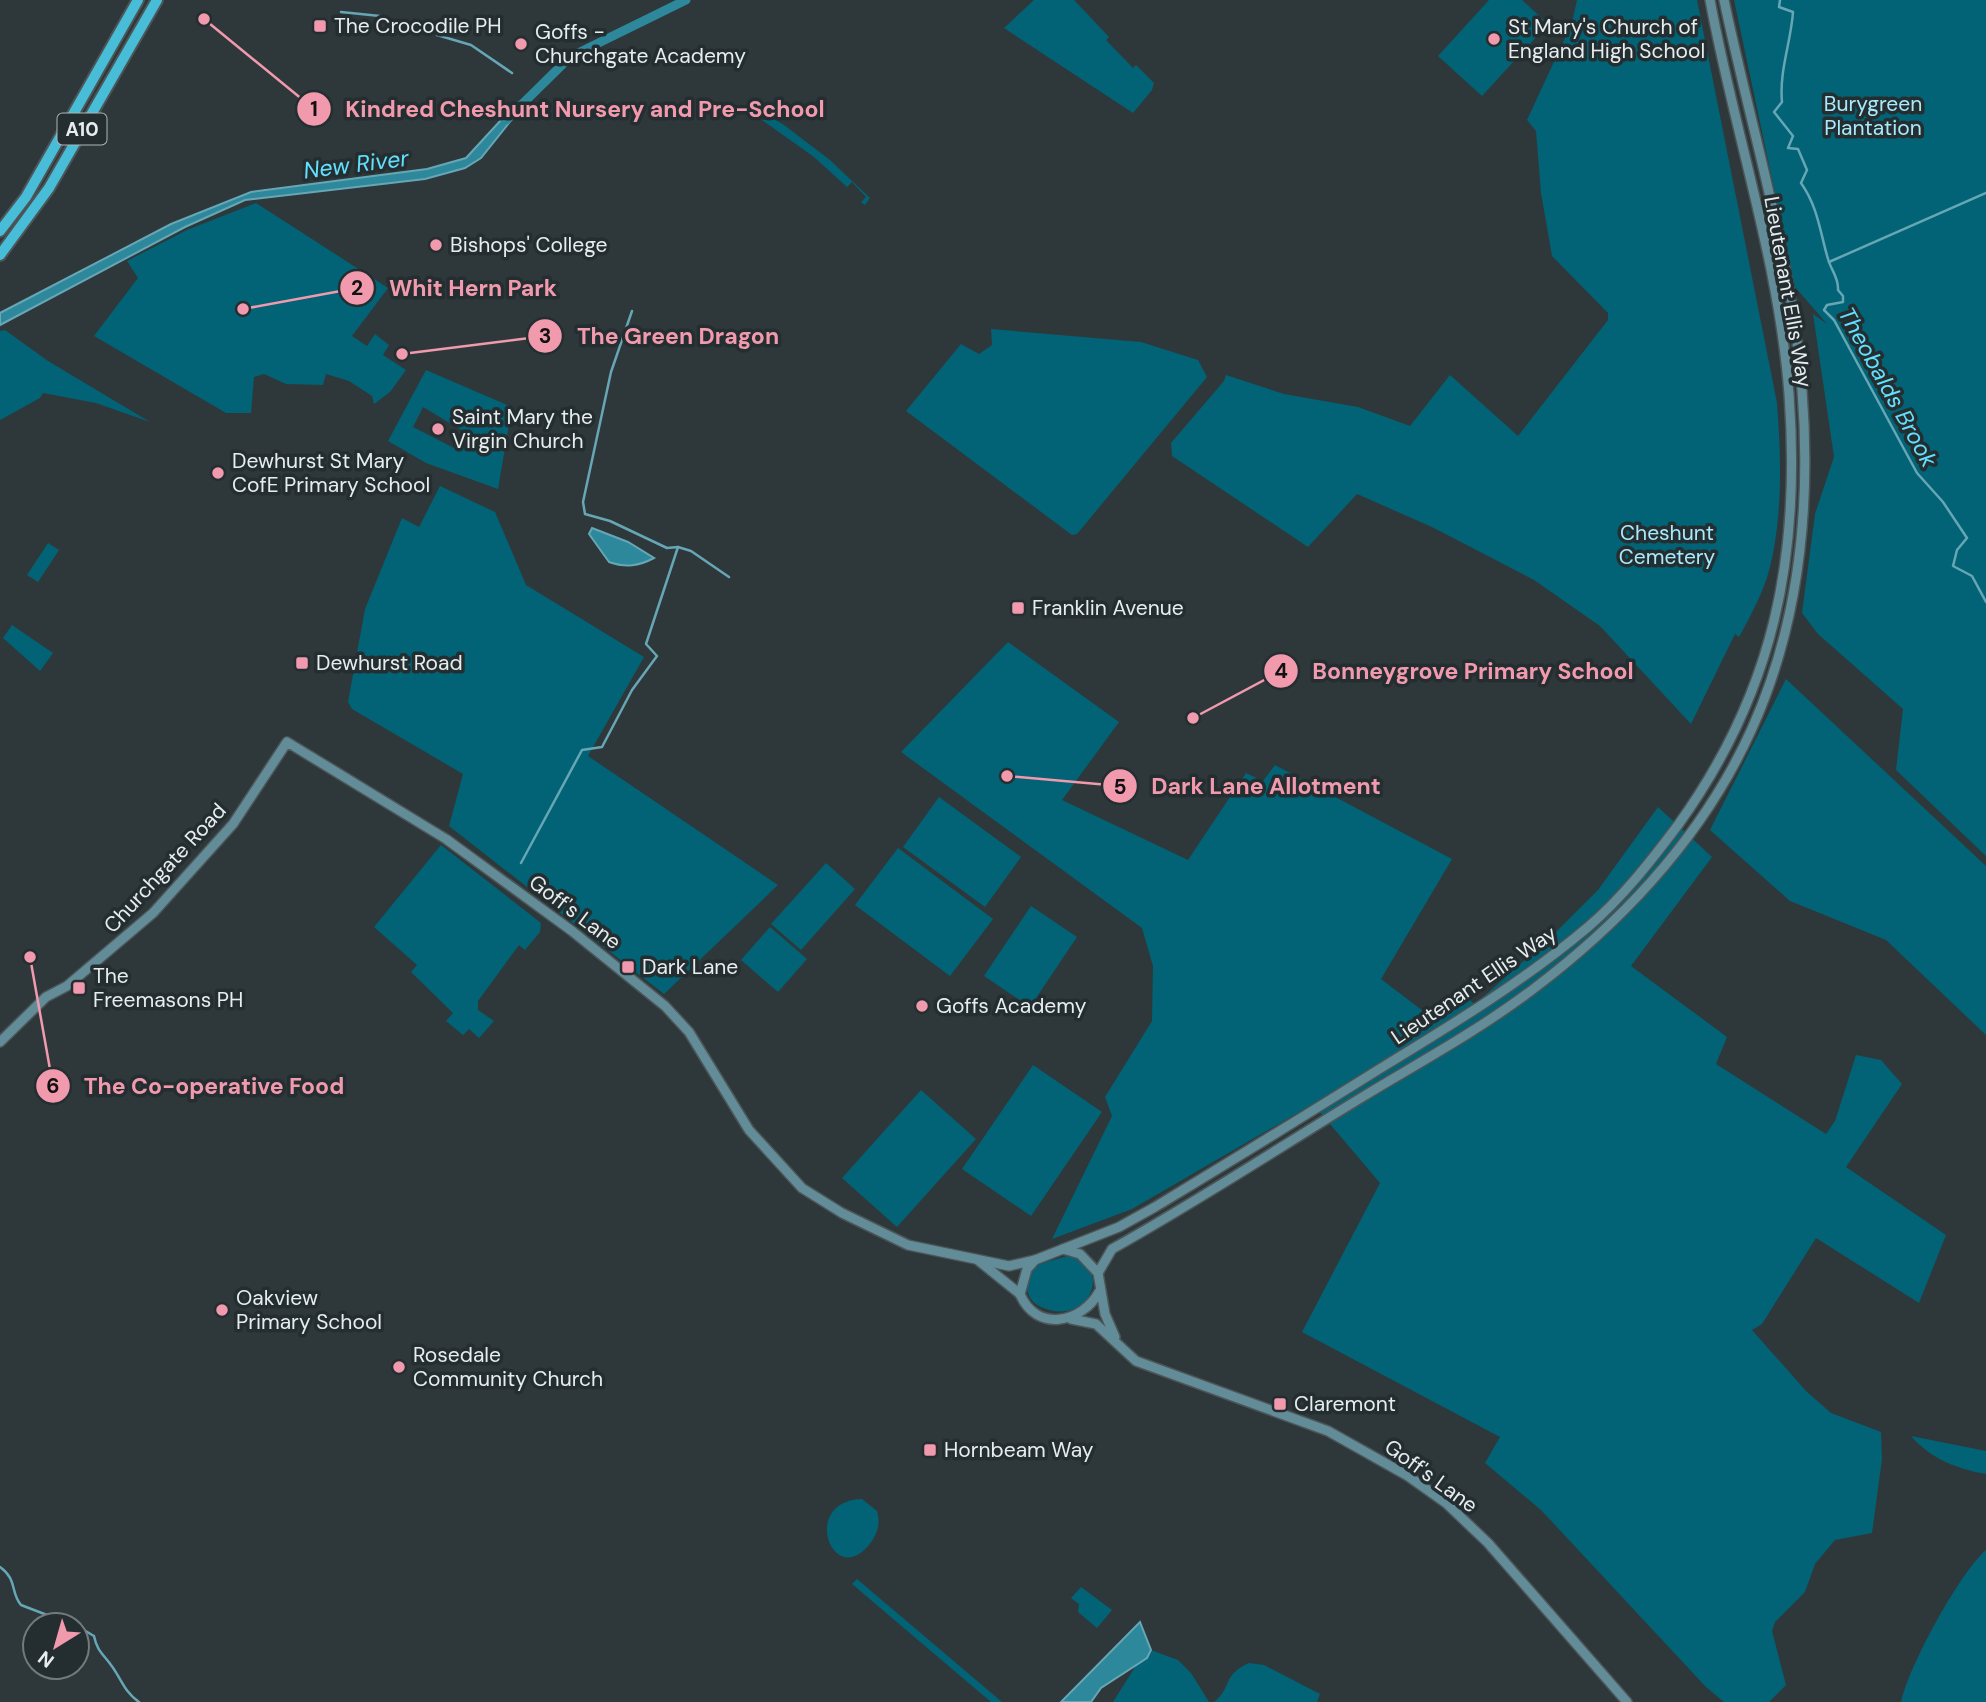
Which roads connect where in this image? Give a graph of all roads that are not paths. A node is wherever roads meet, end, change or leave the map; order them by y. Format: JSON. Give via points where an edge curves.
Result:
{"nodes":[{"id":1,"x":138,"y":0,"type":"edge"},
{"id":2,"x":157,"y":0,"type":"edge"},
{"id":3,"x":1710,"y":0,"type":"edge"},
{"id":4,"x":1724,"y":0,"type":"edge"},
{"id":5,"x":0,"y":231,"type":"edge"},
{"id":6,"x":0,"y":255,"type":"edge"},
{"id":7,"x":287,"y":742,"type":"joint"},
{"id":8,"x":0,"y":1042,"type":"edge"},
{"id":9,"x":1063,"y":1249,"type":"junction"},
{"id":10,"x":972,"y":1256,"type":"junction"},
{"id":11,"x":1035,"y":1260,"type":"junction"},
{"id":12,"x":1098,"y":1273,"type":"junction"},
{"id":13,"x":1100,"y":1292,"type":"junction"},
{"id":14,"x":1020,"y":1294,"type":"junction"},
{"id":15,"x":1070,"y":1319,"type":"junction"},
{"id":16,"x":1118,"y":1345,"type":"junction"},
{"id":17,"x":1627,"y":1702,"type":"edge"}],
"edges":[{"from":1,"to":5,"type":"highway","number":"A10","via":[[26,197]]},
{"from":2,"to":6,"type":"highway","number":"A10","via":[[49,188]]},
{"from":3,"to":9,"type":"main road","name":"Lieutenant Ellis Way","via":[[1777,308],[1789,392],[1792,463],[1778,611],[1761,673],[1736,730],[1706,786],[1650,863],[1590,925],[1520,980],[1155,1207]]},
{"from":4,"to":12,"type":"main road","name":"Lieutenant Ellis Way","via":[[1790,303],[1803,413],[1801,544],[1792,614],[1774,678],[1749,736],[1719,794],[1661,871],[1600,934],[1471,1031],[1112,1249]]},
{"from":7,"to":8,"type":"main road","name":"Churchgate Road","via":[[233,824],[161,905],[67,986],[46,997]]},
{"from":7,"to":10,"type":"main road","name":"Goff's Lane","via":[[446,839],[665,1006],[713,1067],[749,1130],[802,1188],[908,1245]]},
{"from":9,"to":11,"type":"main road"},
{"from":9,"to":12,"type":"main road","via":[[1080,1254]]},
{"from":10,"to":11,"type":"main road","name":"Goff's Lane","via":[[1009,1266]]},
{"from":10,"to":14,"type":"main road","name":"Goff's Lane"},
{"from":11,"to":14,"type":"main road","via":[[1027,1269]]},
{"from":12,"to":13,"type":"main road"},
{"from":13,"to":15,"type":"main road","via":[[1092,1304]]},
{"from":13,"to":16,"type":"main road"},
{"from":14,"to":15,"type":"main road","via":[[1044,1318]]},
{"from":15,"to":16,"type":"main road","name":"Goff's Lane","via":[[1096,1324]]},
{"from":16,"to":17,"type":"main road","name":"Goff's Lane","via":[[1130,1358],[1162,1373],[1328,1431],[1428,1490],[1488,1543]]}]}
